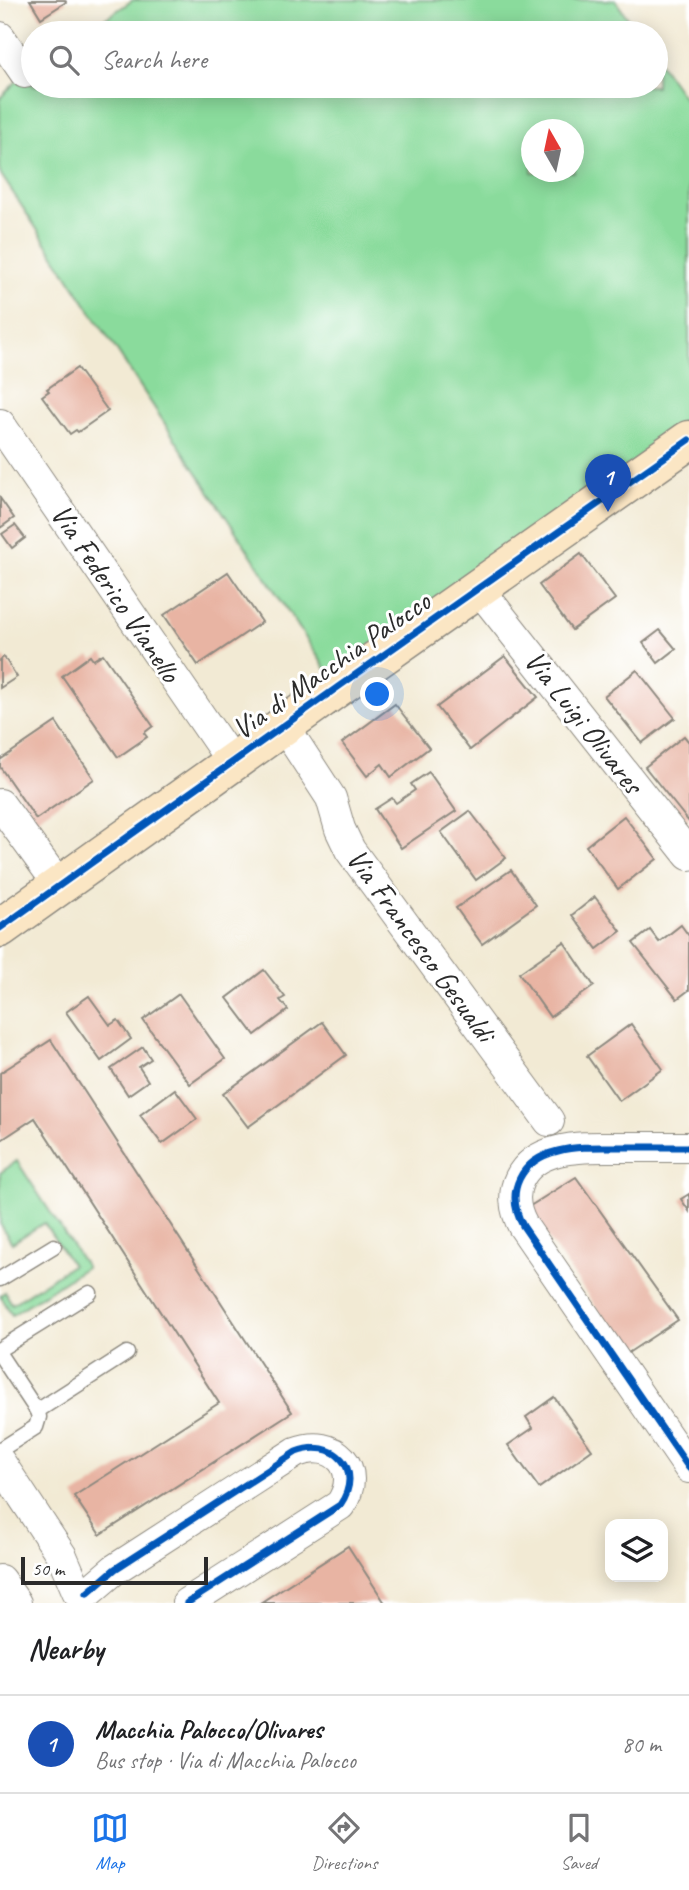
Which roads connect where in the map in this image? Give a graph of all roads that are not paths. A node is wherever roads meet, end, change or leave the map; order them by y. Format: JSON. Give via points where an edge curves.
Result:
{"nodes":[{"id":1,"x":0,"y":37,"type":"edge"},
{"id":2,"x":21,"y":67,"type":"edge"},
{"id":3,"x":0,"y":424,"type":"edge"},
{"id":4,"x":689,"y":440,"type":"edge"},
{"id":5,"x":479,"y":589,"type":"junction"},
{"id":6,"x":284,"y":726,"type":"junction"},
{"id":7,"x":232,"y":762,"type":"junction"},
{"id":8,"x":0,"y":804,"type":"edge"},
{"id":9,"x":689,"y":855,"type":"edge"},
{"id":10,"x":59,"y":885,"type":"junction"},
{"id":11,"x":0,"y":928,"type":"edge"},
{"id":12,"x":549,"y":1121,"type":"dead end"},
{"id":13,"x":689,"y":1147,"type":"edge"},
{"id":14,"x":54,"y":1246,"type":"dead end"},
{"id":15,"x":0,"y":1279,"type":"edge"},
{"id":16,"x":90,"y":1293,"type":"dead end"},
{"id":17,"x":0,"y":1349,"type":"edge"},
{"id":18,"x":127,"y":1353,"type":"dead end"},
{"id":19,"x":0,"y":1355,"type":"edge"},
{"id":20,"x":37,"y":1411,"type":"junction"},
{"id":21,"x":0,"y":1450,"type":"edge"},
{"id":22,"x":0,"y":1462,"type":"edge"},
{"id":23,"x":689,"y":1468,"type":"edge"},
{"id":24,"x":0,"y":1580,"type":"edge"},
{"id":25,"x":81,"y":1598,"type":"edge"},
{"id":26,"x":16,"y":1603,"type":"edge"},
{"id":27,"x":187,"y":1603,"type":"edge"}],
"edges":[{"from":1,"to":2,"type":"street"},
{"from":3,"to":7,"type":"street","name":"Via Federico Vianello"},
{"from":4,"to":5,"type":"street","name":"Via di Macchia Palocco"},
{"from":5,"to":6,"type":"street","name":"Via di Macchia Palocco"},
{"from":5,"to":9,"type":"street","name":"Via Luigi Olivares"},
{"from":6,"to":7,"type":"street","name":"Via di Macchia Palocco"},
{"from":6,"to":12,"type":"street","name":"Via Francesco Gesualdi","via":[[331,798],[350,850]]},
{"from":7,"to":10,"type":"street","name":"Via di Macchia Palocco"},
{"from":8,"to":10,"type":"street"},
{"from":10,"to":11,"type":"street","name":"Via di Macchia Palocco"},
{"from":13,"to":23,"type":"street","via":[[558,1151],[537,1160],[523,1173],[515,1199],[523,1226]]},
{"from":14,"to":15,"type":"lane"},
{"from":16,"to":17,"type":"lane"},
{"from":18,"to":20,"type":"lane"},
{"from":19,"to":20,"type":"lane"},
{"from":20,"to":21,"type":"lane","via":[[36,1427]]},
{"from":22,"to":25,"type":"street","via":[[62,1556]]},
{"from":24,"to":26,"type":"street"},
{"from":25,"to":27,"type":"street","via":[[115,1569],[290,1455],[318,1448],[344,1461],[349,1488],[340,1504]]}]}
